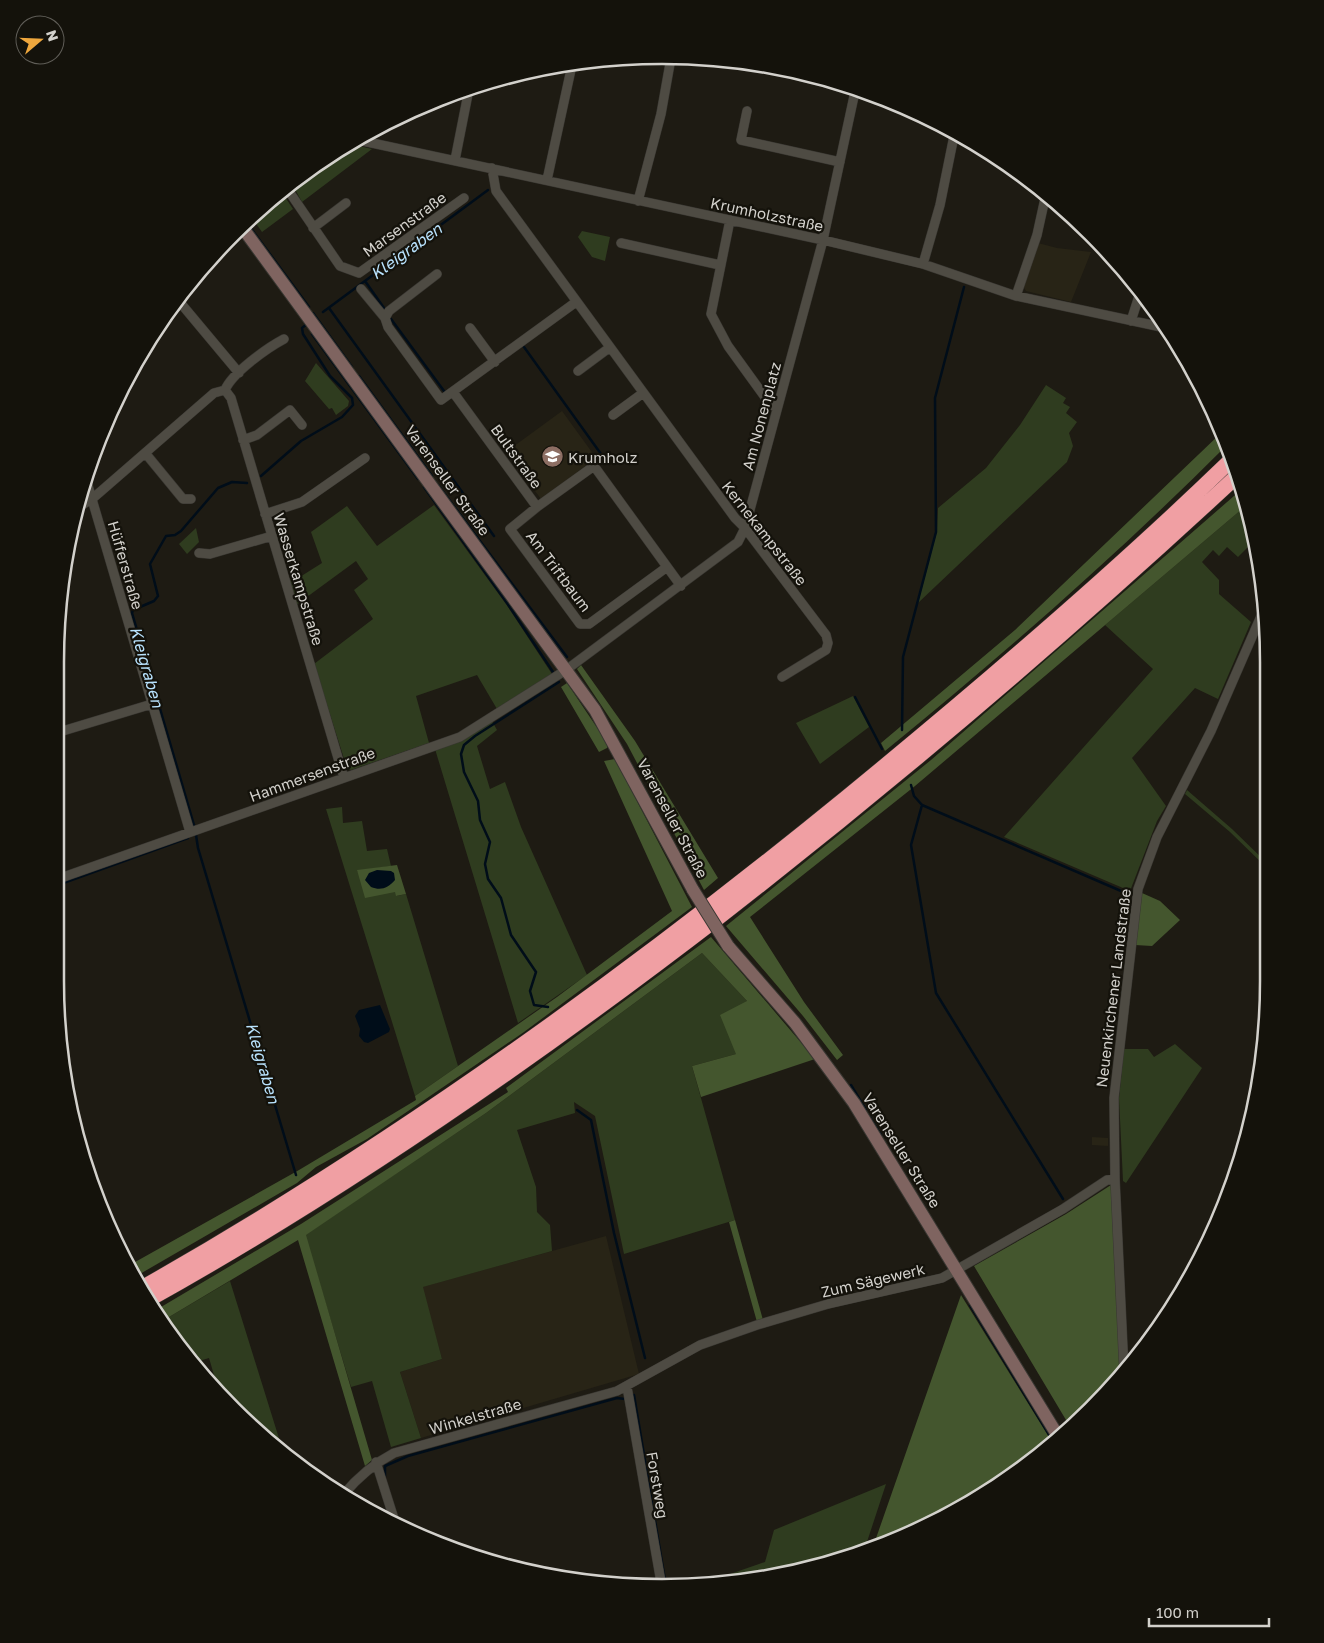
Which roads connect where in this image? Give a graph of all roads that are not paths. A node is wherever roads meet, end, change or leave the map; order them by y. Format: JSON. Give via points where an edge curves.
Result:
{"nodes":[{"id":1,"x":670,"y":64,"type":"edge"},
{"id":2,"x":571,"y":71,"type":"edge"},
{"id":3,"x":854,"y":95,"type":"edge"},
{"id":4,"x":468,"y":96,"type":"edge"},
{"id":5,"x":747,"y":111,"type":"dead end"},
{"id":6,"x":953,"y":140,"type":"edge"},
{"id":7,"x":367,"y":142,"type":"edge"},
{"id":8,"x":455,"y":160,"type":"junction"},
{"id":9,"x":840,"y":162,"type":"junction"},
{"id":10,"x":492,"y":168,"type":"junction"},
{"id":11,"x":547,"y":180,"type":"junction"},
{"id":12,"x":290,"y":193,"type":"edge"},
{"id":13,"x":464,"y":198,"type":"dead end"},
{"id":14,"x":638,"y":201,"type":"junction"},
{"id":15,"x":1044,"y":202,"type":"edge"},
{"id":16,"x":346,"y":203,"type":"dead end"},
{"id":17,"x":730,"y":220,"type":"junction"},
{"id":18,"x":313,"y":228,"type":"junction"},
{"id":19,"x":246,"y":232,"type":"edge"},
{"id":20,"x":823,"y":240,"type":"junction"},
{"id":21,"x":621,"y":243,"type":"dead end"},
{"id":22,"x":923,"y":264,"type":"junction"},
{"id":23,"x":720,"y":265,"type":"junction"},
{"id":24,"x":437,"y":274,"type":"dead end"},
{"id":25,"x":361,"y":289,"type":"dead end"},
{"id":26,"x":1016,"y":296,"type":"junction"},
{"id":27,"x":1138,"y":299,"type":"edge"},
{"id":28,"x":576,"y":302,"type":"junction"},
{"id":29,"x":182,"y":305,"type":"edge"},
{"id":30,"x":385,"y":318,"type":"junction"},
{"id":31,"x":1131,"y":321,"type":"junction"},
{"id":32,"x":1156,"y":326,"type":"edge"},
{"id":33,"x":470,"y":328,"type":"dead end"},
{"id":34,"x":284,"y":339,"type":"dead end"},
{"id":35,"x":610,"y":348,"type":"junction"},
{"id":36,"x":495,"y":362,"type":"junction"},
{"id":37,"x":578,"y":371,"type":"dead end"},
{"id":38,"x":239,"y":373,"type":"junction"},
{"id":39,"x":225,"y":390,"type":"junction"},
{"id":40,"x":453,"y":392,"type":"junction"},
{"id":41,"x":643,"y":393,"type":"junction"},
{"id":42,"x":777,"y":408,"type":"junction"},
{"id":43,"x":613,"y":415,"type":"dead end"},
{"id":44,"x":302,"y":425,"type":"dead end"},
{"id":45,"x":243,"y":440,"type":"junction"},
{"id":46,"x":146,"y":454,"type":"junction"},
{"id":47,"x":365,"y":458,"type":"dead end"},
{"id":48,"x":1227,"y":464,"type":"edge"},
{"id":49,"x":1232,"y":480,"type":"edge"},
{"id":50,"x":89,"y":490,"type":"edge"},
{"id":51,"x":92,"y":499,"type":"junction"},
{"id":52,"x":191,"y":499,"type":"dead end"},
{"id":53,"x":85,"y":503,"type":"edge"},
{"id":54,"x":537,"y":506,"type":"junction"},
{"id":55,"x":266,"y":514,"type":"junction"},
{"id":56,"x":745,"y":528,"type":"junction"},
{"id":57,"x":272,"y":536,"type":"junction"},
{"id":58,"x":199,"y":554,"type":"dead end"},
{"id":59,"x":667,"y":567,"type":"junction"},
{"id":60,"x":681,"y":586,"type":"junction"},
{"id":61,"x":1259,"y":621,"type":"edge"},
{"id":62,"x":566,"y":670,"type":"junction"},
{"id":63,"x":782,"y":677,"type":"dead end"},
{"id":64,"x":152,"y":704,"type":"junction"},
{"id":65,"x":64,"y":731,"type":"edge"},
{"id":66,"x":344,"y":778,"type":"junction"},
{"id":67,"x":190,"y":832,"type":"junction"},
{"id":68,"x":64,"y":877,"type":"edge"},
{"id":69,"x":1115,"y":1179,"type":"junction"},
{"id":70,"x":956,"y":1269,"type":"junction"},
{"id":71,"x":147,"y":1285,"type":"edge"},
{"id":72,"x":154,"y":1296,"type":"edge"},
{"id":73,"x":1124,"y":1361,"type":"edge"},
{"id":74,"x":627,"y":1387,"type":"junction"},
{"id":75,"x":1055,"y":1432,"type":"edge"},
{"id":76,"x":376,"y":1462,"type":"junction"},
{"id":77,"x":347,"y":1489,"type":"edge"},
{"id":78,"x":393,"y":1516,"type":"edge"},
{"id":79,"x":660,"y":1579,"type":"edge"}],
"edges":[{"from":1,"to":14,"type":"street","via":[[661,114]]},
{"from":2,"to":11,"type":"street"},
{"from":3,"to":9,"type":"street","name":"Am Nonenplatz"},
{"from":4,"to":8,"type":"street"},
{"from":5,"to":9,"type":"street","via":[[741,140]]},
{"from":6,"to":22,"type":"street"},
{"from":7,"to":8,"type":"street","name":"Krumholzstraße"},
{"from":8,"to":10,"type":"street","name":"Krumholzstraße"},
{"from":9,"to":20,"type":"street","name":"Am Nonenplatz"},
{"from":10,"to":11,"type":"street","name":"Krumholzstraße"},
{"from":10,"to":28,"type":"street","name":"Kernekampstraße","via":[[496,191]]},
{"from":11,"to":14,"type":"street","name":"Krumholzstraße"},
{"from":12,"to":18,"type":"street"},
{"from":13,"to":18,"type":"street","name":"Marsenstraße","via":[[359,273],[340,266]]},
{"from":14,"to":17,"type":"street","name":"Krumholzstraße"},
{"from":15,"to":26,"type":"street","via":[[1038,235]]},
{"from":16,"to":18,"type":"street"},
{"from":17,"to":20,"type":"street","name":"Krumholzstraße"},
{"from":17,"to":23,"type":"street"},
{"from":19,"to":62,"type":"main road","name":"Varenseller Straße"},
{"from":20,"to":22,"type":"street","name":"Krumholzstraße"},
{"from":20,"to":42,"type":"street","name":"Am Nonenplatz"},
{"from":21,"to":23,"type":"street"},
{"from":22,"to":26,"type":"street","name":"Krumholzstraße"},
{"from":23,"to":42,"type":"street","via":[[711,306],[713,321],[770,404]]},
{"from":24,"to":30,"type":"street","via":[[389,311]]},
{"from":25,"to":30,"type":"street"},
{"from":26,"to":31,"type":"street","name":"Krumholzstraße"},
{"from":27,"to":31,"type":"street"},
{"from":28,"to":35,"type":"street","name":"Kernekampstraße"},
{"from":28,"to":36,"type":"street"},
{"from":29,"to":38,"type":"street"},
{"from":30,"to":40,"type":"street","via":[[388,327],[441,400]]},
{"from":31,"to":32,"type":"street","name":"Krumholzstraße"},
{"from":33,"to":36,"type":"street"},
{"from":34,"to":38,"type":"street"},
{"from":35,"to":37,"type":"street"},
{"from":35,"to":41,"type":"street","name":"Kernekampstraße"},
{"from":36,"to":40,"type":"street"},
{"from":38,"to":39,"type":"street"},
{"from":39,"to":45,"type":"street","name":"Wasserkampstraße","via":[[231,398]]},
{"from":39,"to":46,"type":"street","via":[[214,393],[154,443]]},
{"from":40,"to":54,"type":"street","name":"Bultstraße"},
{"from":41,"to":43,"type":"street"},
{"from":41,"to":56,"type":"street","name":"Kernekampstraße"},
{"from":42,"to":56,"type":"street","name":"Am Nonenplatz"},
{"from":44,"to":45,"type":"street","via":[[290,410],[257,435]]},
{"from":45,"to":55,"type":"street","name":"Wasserkampstraße"},
{"from":46,"to":51,"type":"street"},
{"from":46,"to":52,"type":"street","via":[[183,499]]},
{"from":47,"to":55,"type":"street","via":[[302,502]]},
{"from":48,"to":71,"type":"highway","via":[[1035,640],[918,739],[785,848],[619,976],[484,1074],[364,1153]]},
{"from":49,"to":72,"type":"highway","via":[[1037,656],[926,750],[627,988],[490,1086],[364,1169]]},
{"from":50,"to":51,"type":"street","name":"Hüfferstraße"},
{"from":51,"to":53,"type":"street"},
{"from":51,"to":64,"type":"street","name":"Hüfferstraße"},
{"from":54,"to":59,"type":"street","name":"Bultstraße","via":[[594,466]]},
{"from":54,"to":59,"type":"street","name":"Am Triftbaum","via":[[510,530],[580,624],[589,624]]},
{"from":55,"to":57,"type":"street","name":"Wasserkampstraße"},
{"from":56,"to":60,"type":"street","name":"Am Nonenplatz","via":[[738,542]]},
{"from":56,"to":63,"type":"street","name":"Kernekampstraße","via":[[826,635],[828,643],[826,650]]},
{"from":57,"to":58,"type":"street","via":[[210,554]]},
{"from":57,"to":66,"type":"street","name":"Wasserkampstraße"},
{"from":59,"to":60,"type":"street","name":"Bultstraße"},
{"from":60,"to":62,"type":"street","name":"Am Nonenplatz"},
{"from":61,"to":69,"type":"street","name":"Neuenkirchener Landstraße","via":[[1211,731],[1157,837],[1138,889],[1114,1098]]},
{"from":62,"to":66,"type":"street","name":"Hammersenstraße","via":[[460,737]]},
{"from":62,"to":70,"type":"main road","name":"Varenseller Straße","bridge":true,"via":[[618,748],[693,890],[728,946],[833,1072]]},
{"from":64,"to":65,"type":"street"},
{"from":64,"to":67,"type":"street","name":"Hüfferstraße"},
{"from":66,"to":67,"type":"street","name":"Hammersenstraße"},
{"from":67,"to":68,"type":"street","name":"Hammersenstraße"},
{"from":69,"to":70,"type":"street","name":"Zum Sägewerk","via":[[1107,1180],[1063,1209]]},
{"from":69,"to":73,"type":"street","name":"Neuenkirchener Landstraße"},
{"from":70,"to":74,"type":"street","name":"Zum Sägewerk","via":[[942,1278],[828,1304],[700,1345]]},
{"from":70,"to":75,"type":"main road","name":"Varenseller Straße"},
{"from":74,"to":76,"type":"street","name":"Winkelstraße","via":[[394,1454]]},
{"from":74,"to":79,"type":"street","name":"Forstweg"},
{"from":76,"to":77,"type":"street","name":"Winkelstraße"},
{"from":76,"to":78,"type":"street"}]}
